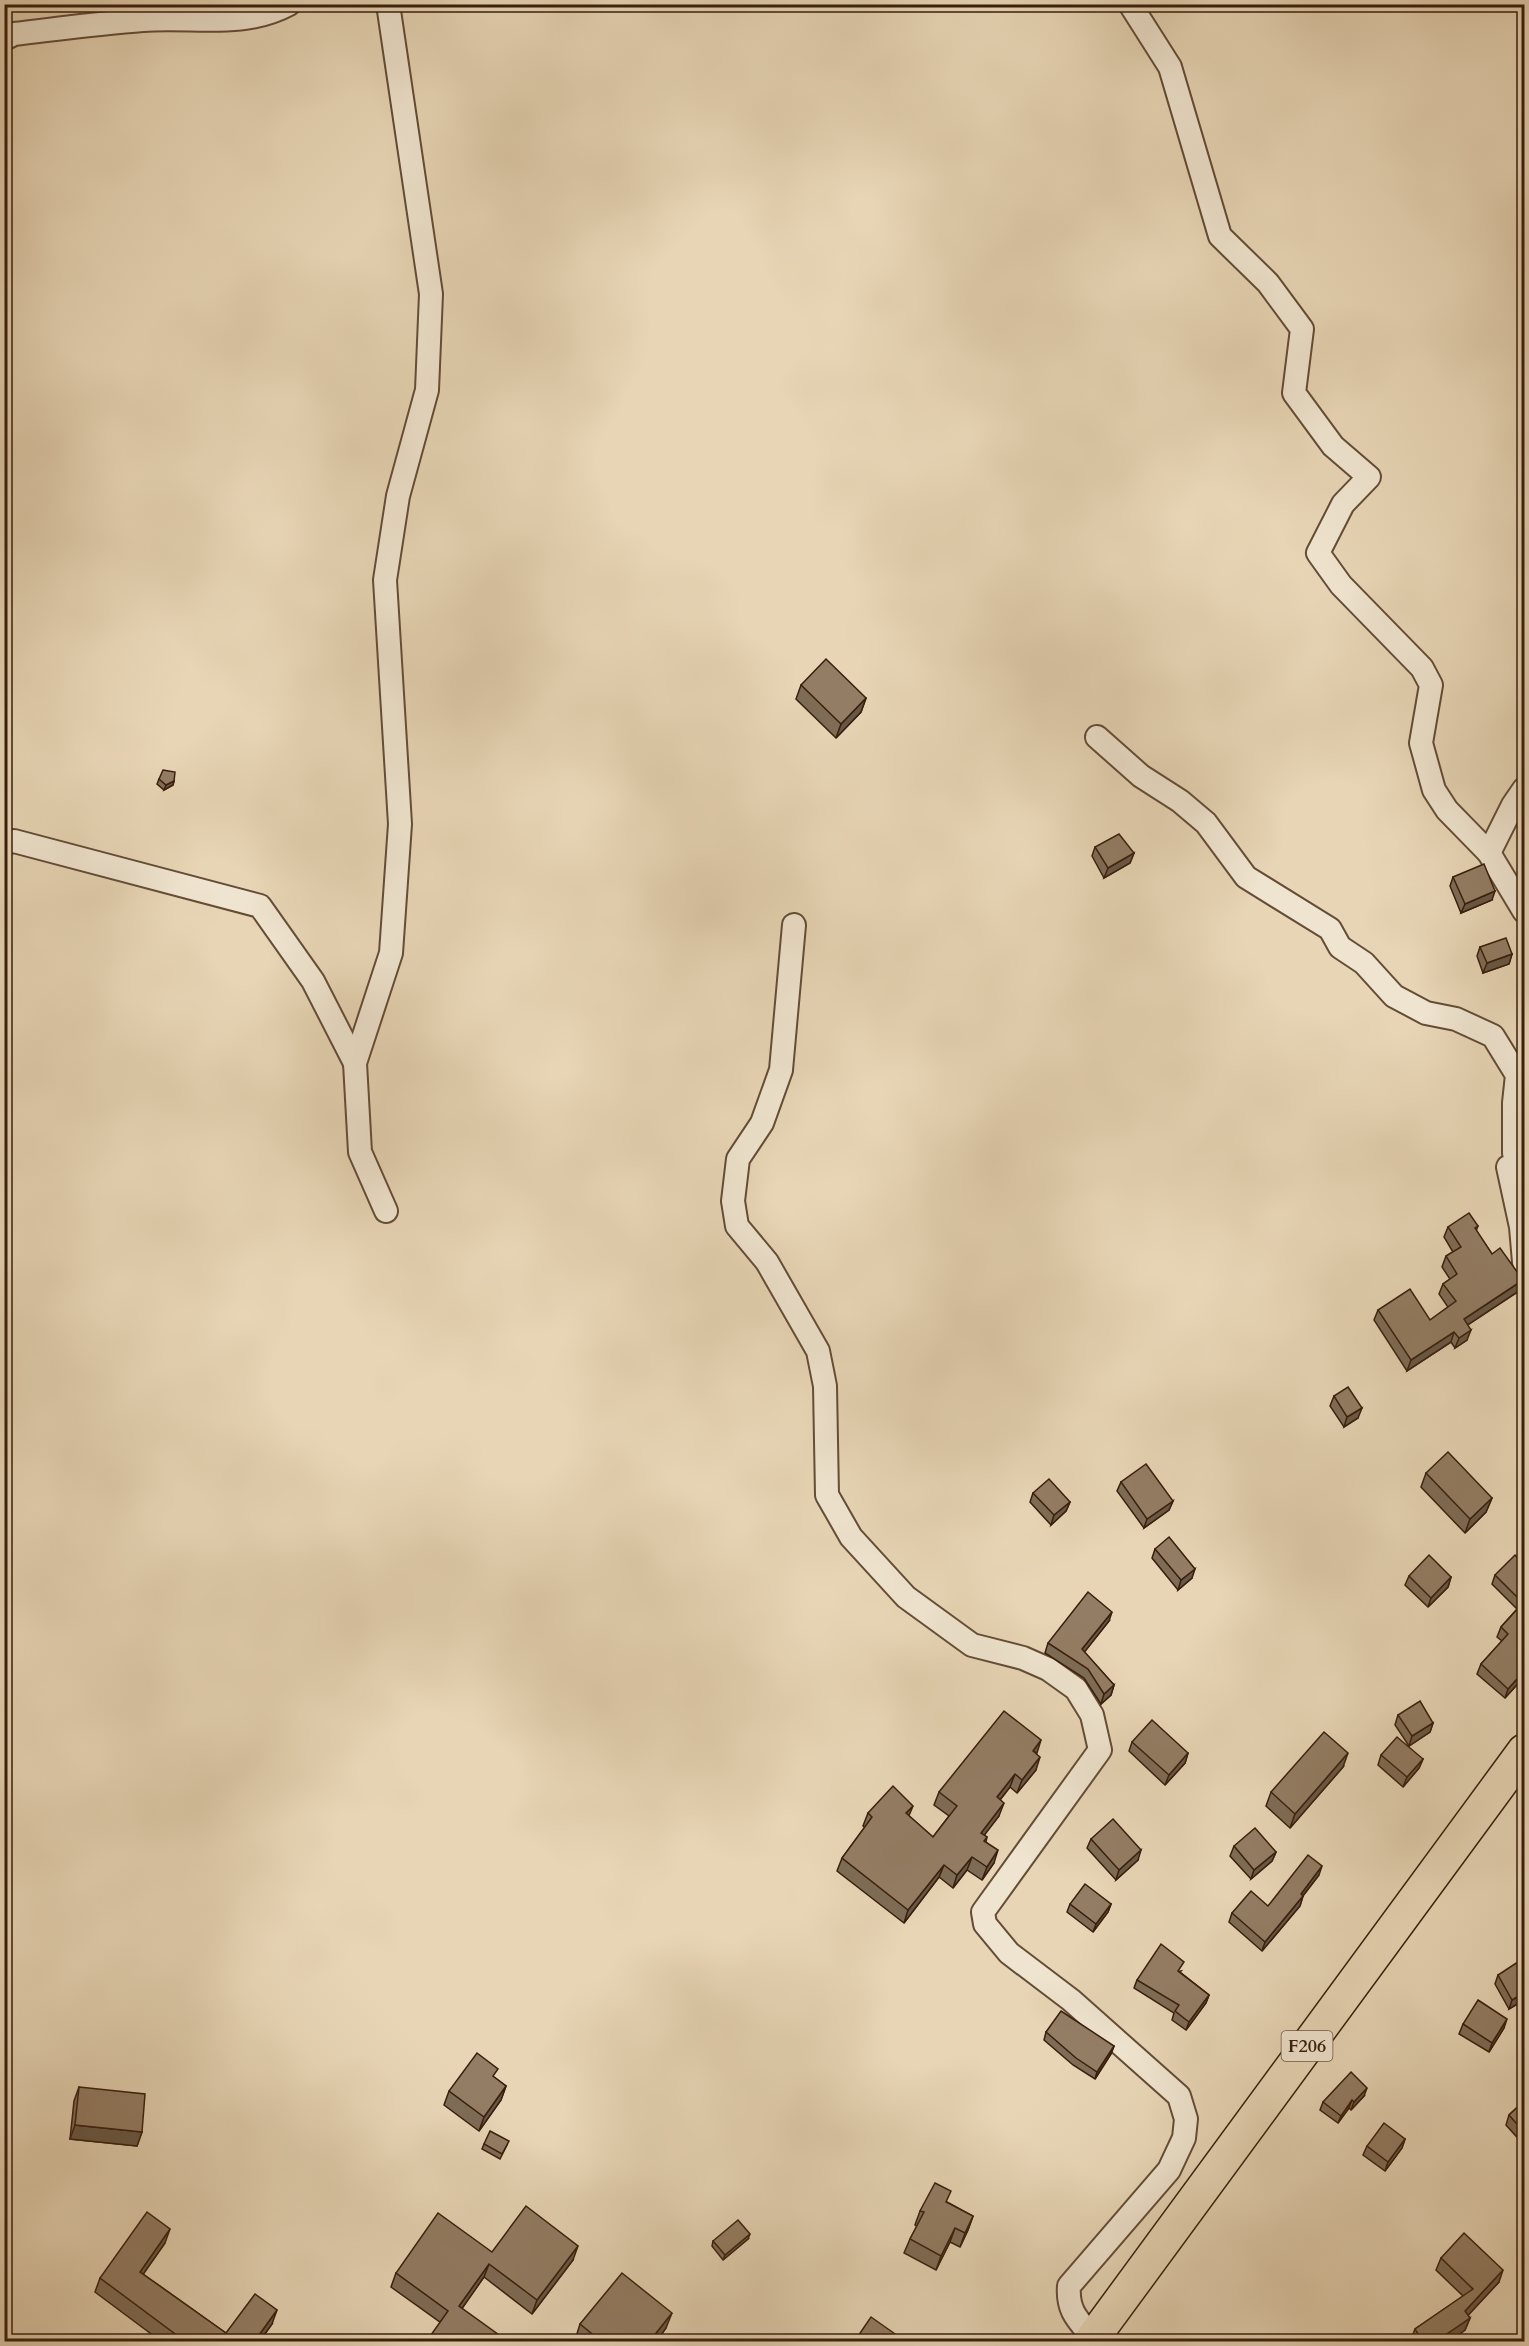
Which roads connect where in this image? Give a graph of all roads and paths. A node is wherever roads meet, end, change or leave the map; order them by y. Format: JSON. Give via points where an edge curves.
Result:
{"nodes":[{"id":1,"x":289,"y":4,"type":"edge"},
{"id":2,"x":388,"y":4,"type":"edge"},
{"id":3,"x":1130,"y":4,"type":"edge"},
{"id":4,"x":4,"y":39,"type":"edge"},
{"id":5,"x":1096,"y":736,"type":"dead end"},
{"id":6,"x":1524,"y":789,"type":"edge"},
{"id":7,"x":4,"y":843,"type":"edge"},
{"id":8,"x":1489,"y":853,"type":"junction"},
{"id":9,"x":1524,"y":911,"type":"edge"},
{"id":10,"x":794,"y":925,"type":"dead end"},
{"id":11,"x":355,"y":1063,"type":"junction"},
{"id":12,"x":1514,"y":1129,"type":"junction"},
{"id":13,"x":1524,"y":1184,"type":"edge"},
{"id":14,"x":386,"y":1211,"type":"dead end"},
{"id":15,"x":1524,"y":1262,"type":"edge"},
{"id":16,"x":1524,"y":1751,"type":"edge"},
{"id":17,"x":1091,"y":2340,"type":"edge"}],
"edges":[{"from":1,"to":4,"type":"street","via":[[243,20],[145,20],[14,34]]},
{"from":2,"to":11,"type":"street","via":[[431,294],[427,390],[398,496],[385,580],[400,824],[391,953]]},
{"from":3,"to":8,"type":"street","via":[[1170,67],[1220,236],[1268,283],[1302,329],[1294,393],[1333,446],[1369,477],[1343,504],[1318,553],[1341,585],[1422,668],[1431,685],[1420,743],[1427,771],[1447,810]]},
{"from":5,"to":12,"type":"street","via":[[1141,776],[1206,823],[1246,877],[1330,928],[1340,947],[1364,963],[1394,996],[1426,1013],[1456,1019],[1492,1036],[1517,1075]]},
{"from":6,"to":8,"type":"street"},
{"from":7,"to":11,"type":"street","via":[[14,841],[260,906],[313,981]]},
{"from":8,"to":9,"type":"street"},
{"from":10,"to":17,"type":"street","via":[[781,1070],[762,1124],[738,1159],[733,1201],[737,1227],[767,1262],[818,1351],[825,1386],[827,1495],[851,1538],[906,1598],[949,1630],[972,1645],[1048,1669],[1076,1689],[1092,1715],[1100,1750],[982,1912],[985,1924],[1009,1953],[1071,2000],[1179,2096],[1186,2119],[1184,2138],[1169,2169],[1069,2286],[1071,2311]]},
{"from":11,"to":14,"type":"street","via":[[360,1152]]},
{"from":12,"to":13,"type":"street","via":[[1514,1153]]},
{"from":12,"to":15,"type":"street","via":[[1504,1154],[1512,1178]]},
{"from":16,"to":17,"type":"main road","number":"F206"}]}
